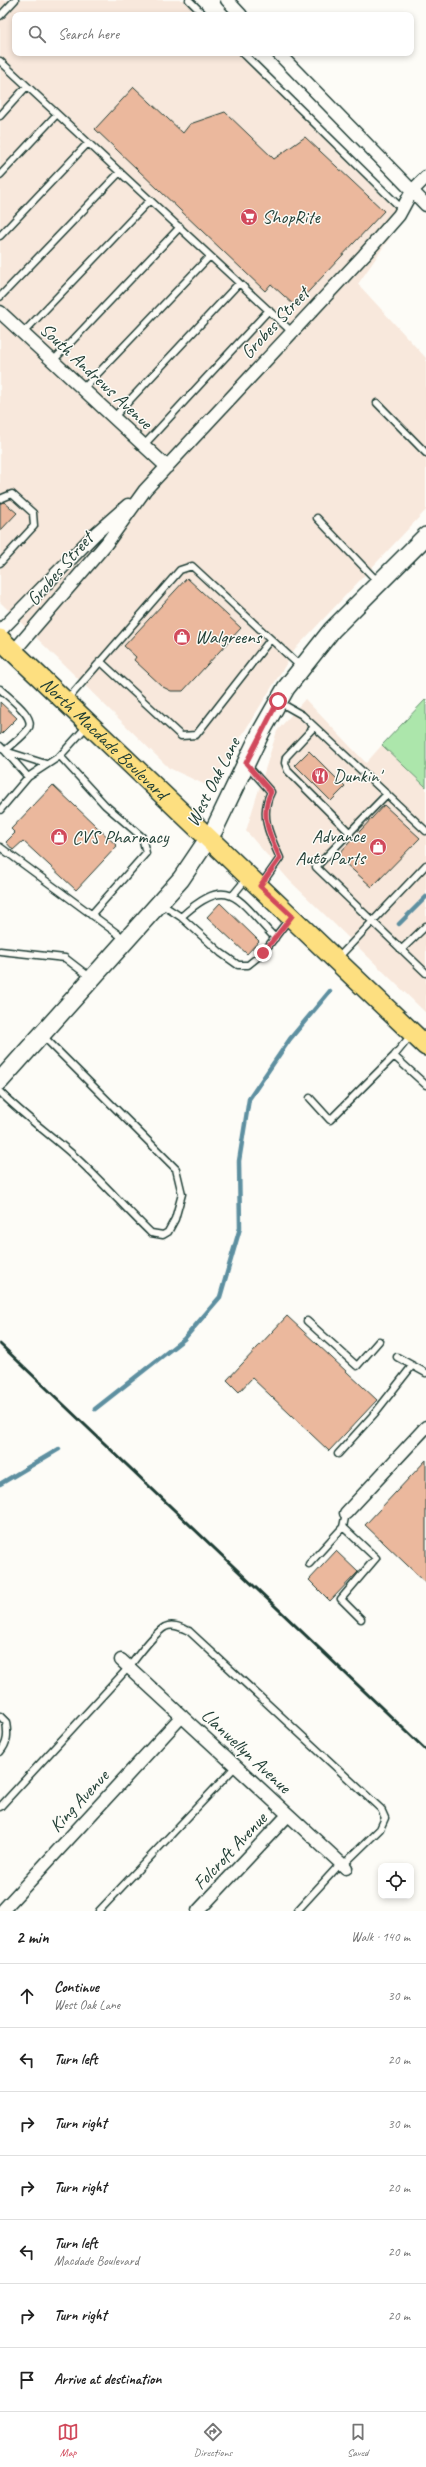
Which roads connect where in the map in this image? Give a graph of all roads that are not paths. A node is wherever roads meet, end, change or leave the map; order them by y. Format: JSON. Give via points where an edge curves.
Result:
{"nodes":[{"id":1,"x":15,"y":0,"type":"edge"},
{"id":2,"x":188,"y":0,"type":"edge"},
{"id":3,"x":227,"y":0,"type":"edge"},
{"id":4,"x":201,"y":12,"type":"edge"},
{"id":5,"x":238,"y":12,"type":"edge"},
{"id":6,"x":0,"y":16,"type":"edge"},
{"id":7,"x":246,"y":56,"type":"edge"},
{"id":8,"x":281,"y":56,"type":"edge"},
{"id":9,"x":0,"y":61,"type":"edge"},
{"id":10,"x":27,"y":86,"type":"junction"},
{"id":11,"x":57,"y":114,"type":"junction"},
{"id":12,"x":0,"y":116,"type":"edge"},
{"id":13,"x":88,"y":143,"type":"junction"},
{"id":14,"x":120,"y":172,"type":"junction"},
{"id":15,"x":0,"y":175,"type":"edge"},
{"id":16,"x":426,"y":177,"type":"edge"},
{"id":17,"x":412,"y":191,"type":"junction"},
{"id":18,"x":150,"y":200,"type":"junction"},
{"id":19,"x":426,"y":205,"type":"edge"},
{"id":20,"x":402,"y":209,"type":"junction"},
{"id":21,"x":180,"y":227,"type":"junction"},
{"id":22,"x":0,"y":236,"type":"edge"},
{"id":23,"x":210,"y":256,"type":"junction"},
{"id":24,"x":239,"y":283,"type":"junction"},
{"id":25,"x":0,"y":296,"type":"edge"},
{"id":26,"x":269,"y":310,"type":"junction"},
{"id":27,"x":0,"y":312,"type":"edge"},
{"id":28,"x":292,"y":332,"type":"junction"},
{"id":29,"x":23,"y":333,"type":"junction"},
{"id":30,"x":53,"y":361,"type":"junction"},
{"id":31,"x":83,"y":389,"type":"junction"},
{"id":32,"x":378,"y":403,"type":"dead end"},
{"id":33,"x":114,"y":417,"type":"junction"},
{"id":34,"x":144,"y":445,"type":"junction"},
{"id":35,"x":426,"y":452,"type":"edge"},
{"id":36,"x":167,"y":467,"type":"junction"},
{"id":37,"x":146,"y":490,"type":"junction"},
{"id":38,"x":0,"y":499,"type":"edge"},
{"id":39,"x":317,"y":518,"type":"dead end"},
{"id":40,"x":422,"y":543,"type":"edge"},
{"id":41,"x":0,"y":563,"type":"edge"},
{"id":42,"x":379,"y":583,"type":"junction"},
{"id":43,"x":0,"y":631,"type":"edge"},
{"id":44,"x":0,"y":638,"type":"edge"},
{"id":45,"x":270,"y":640,"type":"junction"},
{"id":46,"x":14,"y":652,"type":"junction"},
{"id":47,"x":100,"y":661,"type":"junction"},
{"id":48,"x":301,"y":667,"type":"junction"},
{"id":49,"x":0,"y":689,"type":"edge"},
{"id":50,"x":66,"y":701,"type":"junction"},
{"id":51,"x":278,"y":701,"type":"junction"},
{"id":52,"x":89,"y":723,"type":"junction"},
{"id":53,"x":314,"y":727,"type":"junction"},
{"id":54,"x":0,"y":746,"type":"edge"},
{"id":55,"x":5,"y":751,"type":"junction"},
{"id":56,"x":0,"y":756,"type":"edge"},
{"id":57,"x":60,"y":756,"type":"junction"},
{"id":58,"x":246,"y":763,"type":"junction"},
{"id":59,"x":46,"y":764,"type":"junction"},
{"id":60,"x":28,"y":777,"type":"junction"},
{"id":61,"x":387,"y":794,"type":"junction"},
{"id":62,"x":0,"y":810,"type":"edge"},
{"id":63,"x":426,"y":831,"type":"edge"},
{"id":64,"x":350,"y":833,"type":"junction"},
{"id":65,"x":209,"y":837,"type":"junction"},
{"id":66,"x":0,"y":847,"type":"edge"},
{"id":67,"x":426,"y":865,"type":"edge"},
{"id":68,"x":255,"y":881,"type":"junction"},
{"id":69,"x":233,"y":895,"type":"junction"},
{"id":70,"x":161,"y":904,"type":"junction"},
{"id":71,"x":91,"y":915,"type":"junction"},
{"id":72,"x":292,"y":916,"type":"junction"},
{"id":73,"x":181,"y":918,"type":"junction"},
{"id":74,"x":372,"y":922,"type":"junction"},
{"id":75,"x":426,"y":926,"type":"edge"},
{"id":76,"x":276,"y":938,"type":"junction"},
{"id":77,"x":127,"y":941,"type":"junction"},
{"id":78,"x":401,"y":950,"type":"junction"},
{"id":79,"x":0,"y":951,"type":"edge"},
{"id":80,"x":336,"y":960,"type":"junction"},
{"id":81,"x":426,"y":973,"type":"edge"},
{"id":82,"x":92,"y":980,"type":"junction"},
{"id":83,"x":42,"y":1035,"type":"junction"},
{"id":84,"x":419,"y":1040,"type":"edge"},
{"id":85,"x":394,"y":1056,"type":"junction"},
{"id":86,"x":0,"y":1081,"type":"edge"},
{"id":87,"x":426,"y":1085,"type":"edge"},
{"id":88,"x":0,"y":1092,"type":"edge"},
{"id":89,"x":310,"y":1098,"type":"dead end"},
{"id":90,"x":307,"y":1321,"type":"dead end"},
{"id":91,"x":379,"y":1341,"type":"dead end"},
{"id":92,"x":397,"y":1357,"type":"dead end"},
{"id":93,"x":412,"y":1366,"type":"junction"},
{"id":94,"x":426,"y":1373,"type":"edge"},
{"id":95,"x":426,"y":1427,"type":"edge"},
{"id":96,"x":338,"y":1454,"type":"dead end"},
{"id":97,"x":346,"y":1513,"type":"joint"},
{"id":98,"x":344,"y":1527,"type":"junction"},
{"id":99,"x":309,"y":1564,"type":"dead end"},
{"id":100,"x":362,"y":1619,"type":"dead end"},
{"id":101,"x":125,"y":1663,"type":"junction"},
{"id":102,"x":0,"y":1716,"type":"edge"},
{"id":103,"x":182,"y":1716,"type":"junction"},
{"id":104,"x":0,"y":1752,"type":"edge"},
{"id":105,"x":236,"y":1766,"type":"junction"},
{"id":106,"x":0,"y":1807,"type":"edge"},
{"id":107,"x":288,"y":1815,"type":"junction"},
{"id":108,"x":343,"y":1866,"type":"junction"},
{"id":109,"x":2,"y":1911,"type":"edge"},
{"id":110,"x":99,"y":1911,"type":"edge"},
{"id":111,"x":198,"y":1911,"type":"edge"},
{"id":112,"x":296,"y":1911,"type":"edge"}],
"edges":[{"from":1,"to":6,"type":"lane"},
{"from":2,"to":4,"type":"lane"},
{"from":3,"to":5,"type":"street"},
{"from":7,"to":20,"type":"lane"},
{"from":8,"to":17,"type":"street"},
{"from":9,"to":10,"type":"lane"},
{"from":10,"to":11,"type":"lane"},
{"from":10,"to":12,"type":"lane"},
{"from":11,"to":13,"type":"lane"},
{"from":11,"to":15,"type":"lane"},
{"from":13,"to":14,"type":"lane"},
{"from":13,"to":22,"type":"lane"},
{"from":14,"to":18,"type":"lane"},
{"from":14,"to":25,"type":"lane"},
{"from":16,"to":17,"type":"street","name":"Grobes Street"},
{"from":17,"to":19,"type":"street"},
{"from":17,"to":20,"type":"street","name":"Grobes Street"},
{"from":18,"to":21,"type":"lane"},
{"from":18,"to":29,"type":"lane"},
{"from":20,"to":28,"type":"street","name":"Grobes Street","via":[[364,255]]},
{"from":21,"to":23,"type":"lane"},
{"from":21,"to":30,"type":"lane"},
{"from":23,"to":24,"type":"lane"},
{"from":23,"to":31,"type":"lane"},
{"from":24,"to":26,"type":"lane"},
{"from":24,"to":33,"type":"lane"},
{"from":26,"to":28,"type":"lane"},
{"from":26,"to":34,"type":"lane"},
{"from":27,"to":29,"type":"street","name":"South Andrews Avenue"},
{"from":28,"to":36,"type":"street","name":"Grobes Street"},
{"from":29,"to":30,"type":"street","name":"South Andrews Avenue"},
{"from":30,"to":31,"type":"street","name":"South Andrews Avenue"},
{"from":31,"to":33,"type":"street","name":"South Andrews Avenue"},
{"from":32,"to":35,"type":"lane"},
{"from":33,"to":34,"type":"street","name":"South Andrews Avenue"},
{"from":34,"to":36,"type":"street","name":"South Andrews Avenue"},
{"from":36,"to":37,"type":"street","name":"Grobes Street"},
{"from":37,"to":43,"type":"street","name":"Grobes Street","via":[[95,534]]},
{"from":37,"to":46,"type":"street","name":"Grobes Street","via":[[91,561]]},
{"from":38,"to":41,"type":"lane","via":[[12,494],[33,513],[34,526]]},
{"from":39,"to":42,"type":"lane"},
{"from":40,"to":42,"type":"main road","name":"West Oak Lane"},
{"from":42,"to":48,"type":"main road","name":"West Oak Lane","via":[[332,630]]},
{"from":44,"to":46,"type":"main road","name":"North Macdade Boulevard"},
{"from":45,"to":47,"type":"lane","via":[[192,566],[186,566]]},
{"from":45,"to":47,"type":"lane","via":[[196,735],[188,737],[181,736]]},
{"from":45,"to":48,"type":"lane"},
{"from":46,"to":50,"type":"main road","name":"North Macdade Boulevard"},
{"from":47,"to":50,"type":"lane"},
{"from":48,"to":51,"type":"main road","name":"West Oak Lane"},
{"from":49,"to":55,"type":"lane","via":[[27,715],[30,722],[29,729]]},
{"from":50,"to":52,"type":"main road","name":"North Macdade Boulevard"},
{"from":51,"to":53,"type":"lane","via":[[302,715]]},
{"from":51,"to":58,"type":"main road","name":"West Oak Lane"},
{"from":52,"to":57,"type":"lane"},
{"from":52,"to":65,"type":"main road","name":"North Macdade Boulevard"},
{"from":53,"to":61,"type":"lane"},
{"from":53,"to":64,"type":"lane","via":[[286,757],[285,763],[288,771]]},
{"from":54,"to":55,"type":"lane"},
{"from":55,"to":56,"type":"lane"},
{"from":55,"to":59,"type":"lane"},
{"from":55,"to":60,"type":"lane"},
{"from":57,"to":59,"type":"lane"},
{"from":57,"to":71,"type":"lane","via":[[105,805],[142,837],[146,853]]},
{"from":58,"to":65,"type":"main road","name":"West Oak Lane"},
{"from":58,"to":68,"type":"lane","via":[[271,792],[266,801],[264,814],[268,832],[280,858]]},
{"from":59,"to":60,"type":"lane"},
{"from":60,"to":62,"type":"lane"},
{"from":61,"to":63,"type":"lane"},
{"from":61,"to":64,"type":"lane"},
{"from":64,"to":74,"type":"lane","via":[[316,867]]},
{"from":65,"to":68,"type":"main road","name":"North Macdade Boulevard"},
{"from":65,"to":70,"type":"main road","name":"West Oak Lane"},
{"from":66,"to":71,"type":"lane"},
{"from":67,"to":74,"type":"lane"},
{"from":68,"to":69,"type":"lane"},
{"from":68,"to":72,"type":"main road","name":"North Macdade Boulevard"},
{"from":69,"to":73,"type":"lane","via":[[217,893],[200,900]]},
{"from":69,"to":76,"type":"lane"},
{"from":70,"to":73,"type":"lane"},
{"from":70,"to":77,"type":"main road","name":"West Oak Lane"},
{"from":71,"to":77,"type":"lane"},
{"from":72,"to":76,"type":"lane"},
{"from":72,"to":80,"type":"main road","name":"North Macdade Boulevard"},
{"from":73,"to":76,"type":"lane","via":[[238,965],[248,965]]},
{"from":74,"to":78,"type":"lane"},
{"from":74,"to":80,"type":"lane"},
{"from":75,"to":78,"type":"lane"},
{"from":77,"to":82,"type":"main road","name":"West Oak Lane"},
{"from":78,"to":81,"type":"lane"},
{"from":79,"to":82,"type":"lane","via":[[65,958]]},
{"from":80,"to":84,"type":"main road","name":"North Macdade Boulevard"},
{"from":82,"to":83,"type":"main road","name":"West Oak Lane"},
{"from":83,"to":86,"type":"main road","name":"West Oak Lane"},
{"from":83,"to":88,"type":"lane","via":[[176,1169],[182,1194],[168,1232],[163,1235],[151,1233],[83,1164],[44,1129],[21,1114]]},
{"from":84,"to":85,"type":"lane"},
{"from":85,"to":87,"type":"lane"},
{"from":85,"to":89,"type":"lane","via":[[330,1120]]},
{"from":90,"to":91,"type":"lane","via":[[357,1366]]},
{"from":92,"to":93,"type":"lane"},
{"from":93,"to":94,"type":"lane"},
{"from":93,"to":96,"type":"lane"},
{"from":95,"to":97,"type":"street"},
{"from":97,"to":98,"type":"lane"},
{"from":98,"to":99,"type":"lane"},
{"from":98,"to":100,"type":"lane","via":[[376,1558],[341,1599]]},
{"from":101,"to":103,"type":"street","name":"Llanwellyn Avenue"},
{"from":101,"to":106,"type":"lane"},
{"from":101,"to":108,"type":"lane","via":[[142,1651],[165,1626],[176,1625],[189,1631],[375,1803],[385,1818],[380,1829]]},
{"from":102,"to":104,"type":"lane","via":[[6,1722],[8,1734],[4,1748]]},
{"from":103,"to":105,"type":"street","name":"Llanwellyn Avenue"},
{"from":103,"to":109,"type":"street","name":"King Avenue"},
{"from":105,"to":107,"type":"street","name":"Llanwellyn Avenue"},
{"from":105,"to":110,"type":"lane"},
{"from":107,"to":108,"type":"street","name":"Llanwellyn Avenue"},
{"from":107,"to":111,"type":"street","name":"Folcroft Avenue"},
{"from":108,"to":112,"type":"lane"}]}
